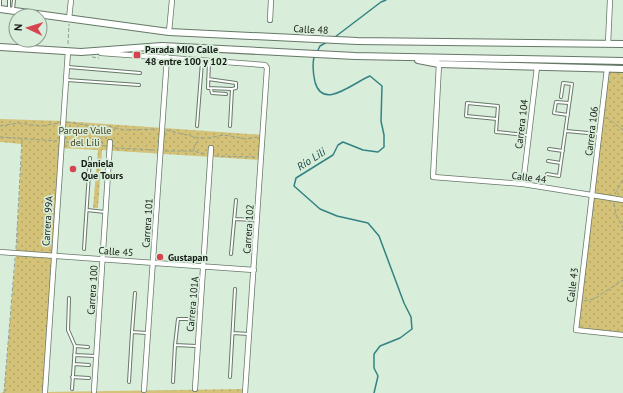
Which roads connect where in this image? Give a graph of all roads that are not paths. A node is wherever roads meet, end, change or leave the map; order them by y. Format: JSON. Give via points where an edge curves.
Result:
{"nodes":[{"id":1,"x":0,"y":0,"type":"edge"},
{"id":2,"x":71,"y":0,"type":"edge"},
{"id":3,"x":172,"y":0,"type":"edge"},
{"id":4,"x":272,"y":0,"type":"edge"},
{"id":5,"x":610,"y":0,"type":"edge"},
{"id":6,"x":0,"y":9,"type":"edge"},
{"id":7,"x":48,"y":16,"type":"edge"},
{"id":8,"x":69,"y":19,"type":"junction"},
{"id":9,"x":270,"y":20,"type":"dead end"},
{"id":10,"x":169,"y":32,"type":"junction"},
{"id":11,"x":608,"y":44,"type":"junction"},
{"id":12,"x":623,"y":44,"type":"edge"},
{"id":13,"x":0,"y":47,"type":"edge"},
{"id":14,"x":68,"y":51,"type":"junction"},
{"id":15,"x":81,"y":52,"type":"junction"},
{"id":16,"x":401,"y":57,"type":"junction"},
{"id":17,"x":167,"y":58,"type":"junction"},
{"id":18,"x":202,"y":60,"type":"junction"},
{"id":19,"x":209,"y":61,"type":"junction"},
{"id":20,"x":623,"y":61,"type":"edge"},
{"id":21,"x":439,"y":64,"type":"junction"},
{"id":22,"x":67,"y":67,"type":"junction"},
{"id":23,"x":536,"y":67,"type":"junction"},
{"id":24,"x":607,"y":69,"type":"junction"},
{"id":25,"x":623,"y":70,"type":"edge"},
{"id":26,"x":140,"y":73,"type":"dead end"},
{"id":27,"x":208,"y":79,"type":"junction"},
{"id":28,"x":66,"y":80,"type":"junction"},
{"id":29,"x":139,"y":85,"type":"dead end"},
{"id":30,"x":211,"y":89,"type":"junction"},
{"id":31,"x":232,"y":90,"type":"junction"},
{"id":32,"x":226,"y":94,"type":"dead end"},
{"id":33,"x":561,"y":97,"type":"dead end"},
{"id":34,"x":569,"y":103,"type":"junction"},
{"id":35,"x":568,"y":115,"type":"junction"},
{"id":36,"x":497,"y":119,"type":"junction"},
{"id":37,"x":197,"y":126,"type":"dead end"},
{"id":38,"x":230,"y":126,"type":"dead end"},
{"id":39,"x":566,"y":130,"type":"junction"},
{"id":40,"x":600,"y":134,"type":"junction"},
{"id":41,"x":528,"y":135,"type":"junction"},
{"id":42,"x":110,"y":142,"type":"dead end"},
{"id":43,"x":211,"y":148,"type":"dead end"},
{"id":44,"x":549,"y":149,"type":"dead end"},
{"id":45,"x":563,"y":151,"type":"junction"},
{"id":46,"x":90,"y":158,"type":"dead end"},
{"id":47,"x":548,"y":162,"type":"dead end"},
{"id":48,"x":561,"y":163,"type":"junction"},
{"id":49,"x":547,"y":174,"type":"dead end"},
{"id":50,"x":523,"y":184,"type":"junction"},
{"id":51,"x":593,"y":195,"type":"junction"},
{"id":52,"x":236,"y":200,"type":"dead end"},
{"id":53,"x":623,"y":200,"type":"edge"},
{"id":54,"x":87,"y":210,"type":"junction"},
{"id":55,"x":106,"y":212,"type":"junction"},
{"id":56,"x":234,"y":218,"type":"junction"},
{"id":57,"x":257,"y":220,"type":"junction"},
{"id":58,"x":84,"y":249,"type":"dead end"},
{"id":59,"x":0,"y":252,"type":"edge"},
{"id":60,"x":231,"y":254,"type":"dead end"},
{"id":61,"x":54,"y":256,"type":"junction"},
{"id":62,"x":103,"y":259,"type":"junction"},
{"id":63,"x":154,"y":263,"type":"junction"},
{"id":64,"x":204,"y":266,"type":"junction"},
{"id":65,"x":254,"y":270,"type":"junction"},
{"id":66,"x":235,"y":289,"type":"dead end"},
{"id":67,"x":134,"y":294,"type":"dead end"},
{"id":68,"x":69,"y":298,"type":"dead end"},
{"id":69,"x":190,"y":319,"type":"dead end"},
{"id":70,"x":132,"y":332,"type":"junction"},
{"id":71,"x":149,"y":333,"type":"junction"},
{"id":72,"x":233,"y":333,"type":"junction"},
{"id":73,"x":249,"y":334,"type":"junction"},
{"id":74,"x":623,"y":334,"type":"edge"},
{"id":75,"x":175,"y":344,"type":"junction"},
{"id":76,"x":75,"y":346,"type":"junction"},
{"id":77,"x":198,"y":346,"type":"junction"},
{"id":78,"x":88,"y":347,"type":"dead end"},
{"id":79,"x":74,"y":355,"type":"junction"},
{"id":80,"x":96,"y":356,"type":"junction"},
{"id":81,"x":74,"y":364,"type":"junction"},
{"id":82,"x":89,"y":365,"type":"dead end"},
{"id":83,"x":72,"y":377,"type":"junction"},
{"id":84,"x":230,"y":377,"type":"dead end"},
{"id":85,"x":89,"y":378,"type":"dead end"},
{"id":86,"x":128,"y":382,"type":"dead end"},
{"id":87,"x":173,"y":382,"type":"dead end"},
{"id":88,"x":72,"y":389,"type":"dead end"},
{"id":89,"x":195,"y":389,"type":"dead end"},
{"id":90,"x":144,"y":390,"type":"dead end"},
{"id":91,"x":94,"y":391,"type":"dead end"},
{"id":92,"x":45,"y":392,"type":"dead end"},
{"id":93,"x":245,"y":393,"type":"edge"}],
"edges":[{"from":1,"to":6,"type":"lane"},
{"from":2,"to":8,"type":"street"},
{"from":3,"to":10,"type":"street"},
{"from":4,"to":9,"type":"street"},
{"from":5,"to":11,"type":"street"},
{"from":7,"to":8,"type":"main road","name":"Calle 48"},
{"from":8,"to":10,"type":"main road","name":"Calle 48"},
{"from":10,"to":11,"type":"main road","name":"Calle 48","via":[[400,42]]},
{"from":11,"to":12,"type":"main road","name":"Calle 48"},
{"from":13,"to":14,"type":"main road"},
{"from":14,"to":15,"type":"main road"},
{"from":14,"to":22,"type":"street","name":"Carrera 99A"},
{"from":15,"to":16,"type":"main road","via":[[162,46]]},
{"from":15,"to":17,"type":"street"},
{"from":16,"to":20,"type":"main road"},
{"from":16,"to":21,"type":"main road"},
{"from":17,"to":18,"type":"street"},
{"from":17,"to":63,"type":"street","name":"Carrera 101"},
{"from":18,"to":19,"type":"street"},
{"from":18,"to":37,"type":"lane"},
{"from":19,"to":27,"type":"lane"},
{"from":19,"to":57,"type":"street","name":"Carrera 102","via":[[266,66]]},
{"from":21,"to":23,"type":"main road"},
{"from":21,"to":50,"type":"street","name":"Calle 44","via":[[433,177]]},
{"from":22,"to":26,"type":"lane"},
{"from":22,"to":28,"type":"street","name":"Carrera 99A"},
{"from":23,"to":24,"type":"main road"},
{"from":23,"to":41,"type":"street","name":"Carrera 104"},
{"from":24,"to":25,"type":"main road"},
{"from":24,"to":40,"type":"street","name":"Carrera 106"},
{"from":27,"to":30,"type":"lane","via":[[208,88]]},
{"from":27,"to":31,"type":"lane","via":[[235,81],[236,86]]},
{"from":28,"to":29,"type":"lane"},
{"from":28,"to":61,"type":"street","name":"Carrera 99A"},
{"from":30,"to":31,"type":"lane"},
{"from":30,"to":32,"type":"lane","via":[[212,93]]},
{"from":31,"to":38,"type":"lane"},
{"from":33,"to":34,"type":"lane","via":[[563,84],[572,84]]},
{"from":34,"to":35,"type":"lane"},
{"from":34,"to":35,"type":"lane","via":[[556,102],[554,113]]},
{"from":35,"to":39,"type":"lane"},
{"from":36,"to":36,"type":"lane","via":[[466,116],[467,103],[498,106]]},
{"from":36,"to":41,"type":"lane","via":[[496,132]]},
{"from":39,"to":40,"type":"lane"},
{"from":39,"to":45,"type":"lane"},
{"from":40,"to":51,"type":"street","name":"Carrera 106"},
{"from":41,"to":50,"type":"street","name":"Carrera 104"},
{"from":42,"to":55,"type":"street","name":"Carrera 100"},
{"from":43,"to":64,"type":"street","name":"Carrera 101A"},
{"from":44,"to":45,"type":"lane"},
{"from":45,"to":48,"type":"lane"},
{"from":46,"to":54,"type":"lane"},
{"from":47,"to":48,"type":"lane"},
{"from":48,"to":49,"type":"lane","via":[[559,176]]},
{"from":50,"to":51,"type":"street","name":"Calle 44"},
{"from":51,"to":53,"type":"street","name":"Calle 44"},
{"from":51,"to":74,"type":"street","name":"Calle 43","via":[[576,330]]},
{"from":52,"to":56,"type":"lane"},
{"from":54,"to":55,"type":"lane"},
{"from":54,"to":58,"type":"lane"},
{"from":55,"to":62,"type":"street","name":"Carrera 100"},
{"from":56,"to":57,"type":"lane"},
{"from":56,"to":60,"type":"lane"},
{"from":57,"to":65,"type":"street","name":"Carrera 102"},
{"from":59,"to":61,"type":"street","name":"Calle 45"},
{"from":61,"to":62,"type":"street","name":"Calle 45"},
{"from":61,"to":92,"type":"street","name":"Carrera 99A"},
{"from":62,"to":63,"type":"street","name":"Calle 45"},
{"from":62,"to":80,"type":"street","name":"Carrera 100"},
{"from":63,"to":64,"type":"street","name":"Calle 45"},
{"from":63,"to":71,"type":"street","name":"Carrera 101"},
{"from":64,"to":65,"type":"street","name":"Calle 45"},
{"from":64,"to":77,"type":"street","name":"Carrera 101A"},
{"from":65,"to":73,"type":"street","name":"Carrera 102"},
{"from":66,"to":72,"type":"lane"},
{"from":67,"to":70,"type":"lane"},
{"from":68,"to":76,"type":"lane","via":[[68,330]]},
{"from":69,"to":75,"type":"lane","via":[[177,320]]},
{"from":70,"to":71,"type":"lane"},
{"from":70,"to":86,"type":"lane"},
{"from":71,"to":90,"type":"street","name":"Carrera 101"},
{"from":72,"to":73,"type":"lane"},
{"from":72,"to":84,"type":"lane"},
{"from":73,"to":93,"type":"street","name":"Carrera 102"},
{"from":75,"to":77,"type":"lane"},
{"from":75,"to":87,"type":"lane"},
{"from":76,"to":78,"type":"lane"},
{"from":76,"to":79,"type":"lane"},
{"from":77,"to":89,"type":"street","name":"Carrera 101A"},
{"from":79,"to":80,"type":"lane"},
{"from":79,"to":81,"type":"lane"},
{"from":80,"to":91,"type":"street","name":"Carrera 100"},
{"from":81,"to":82,"type":"lane"},
{"from":81,"to":83,"type":"lane"},
{"from":83,"to":85,"type":"lane"},
{"from":83,"to":88,"type":"lane"}]}
